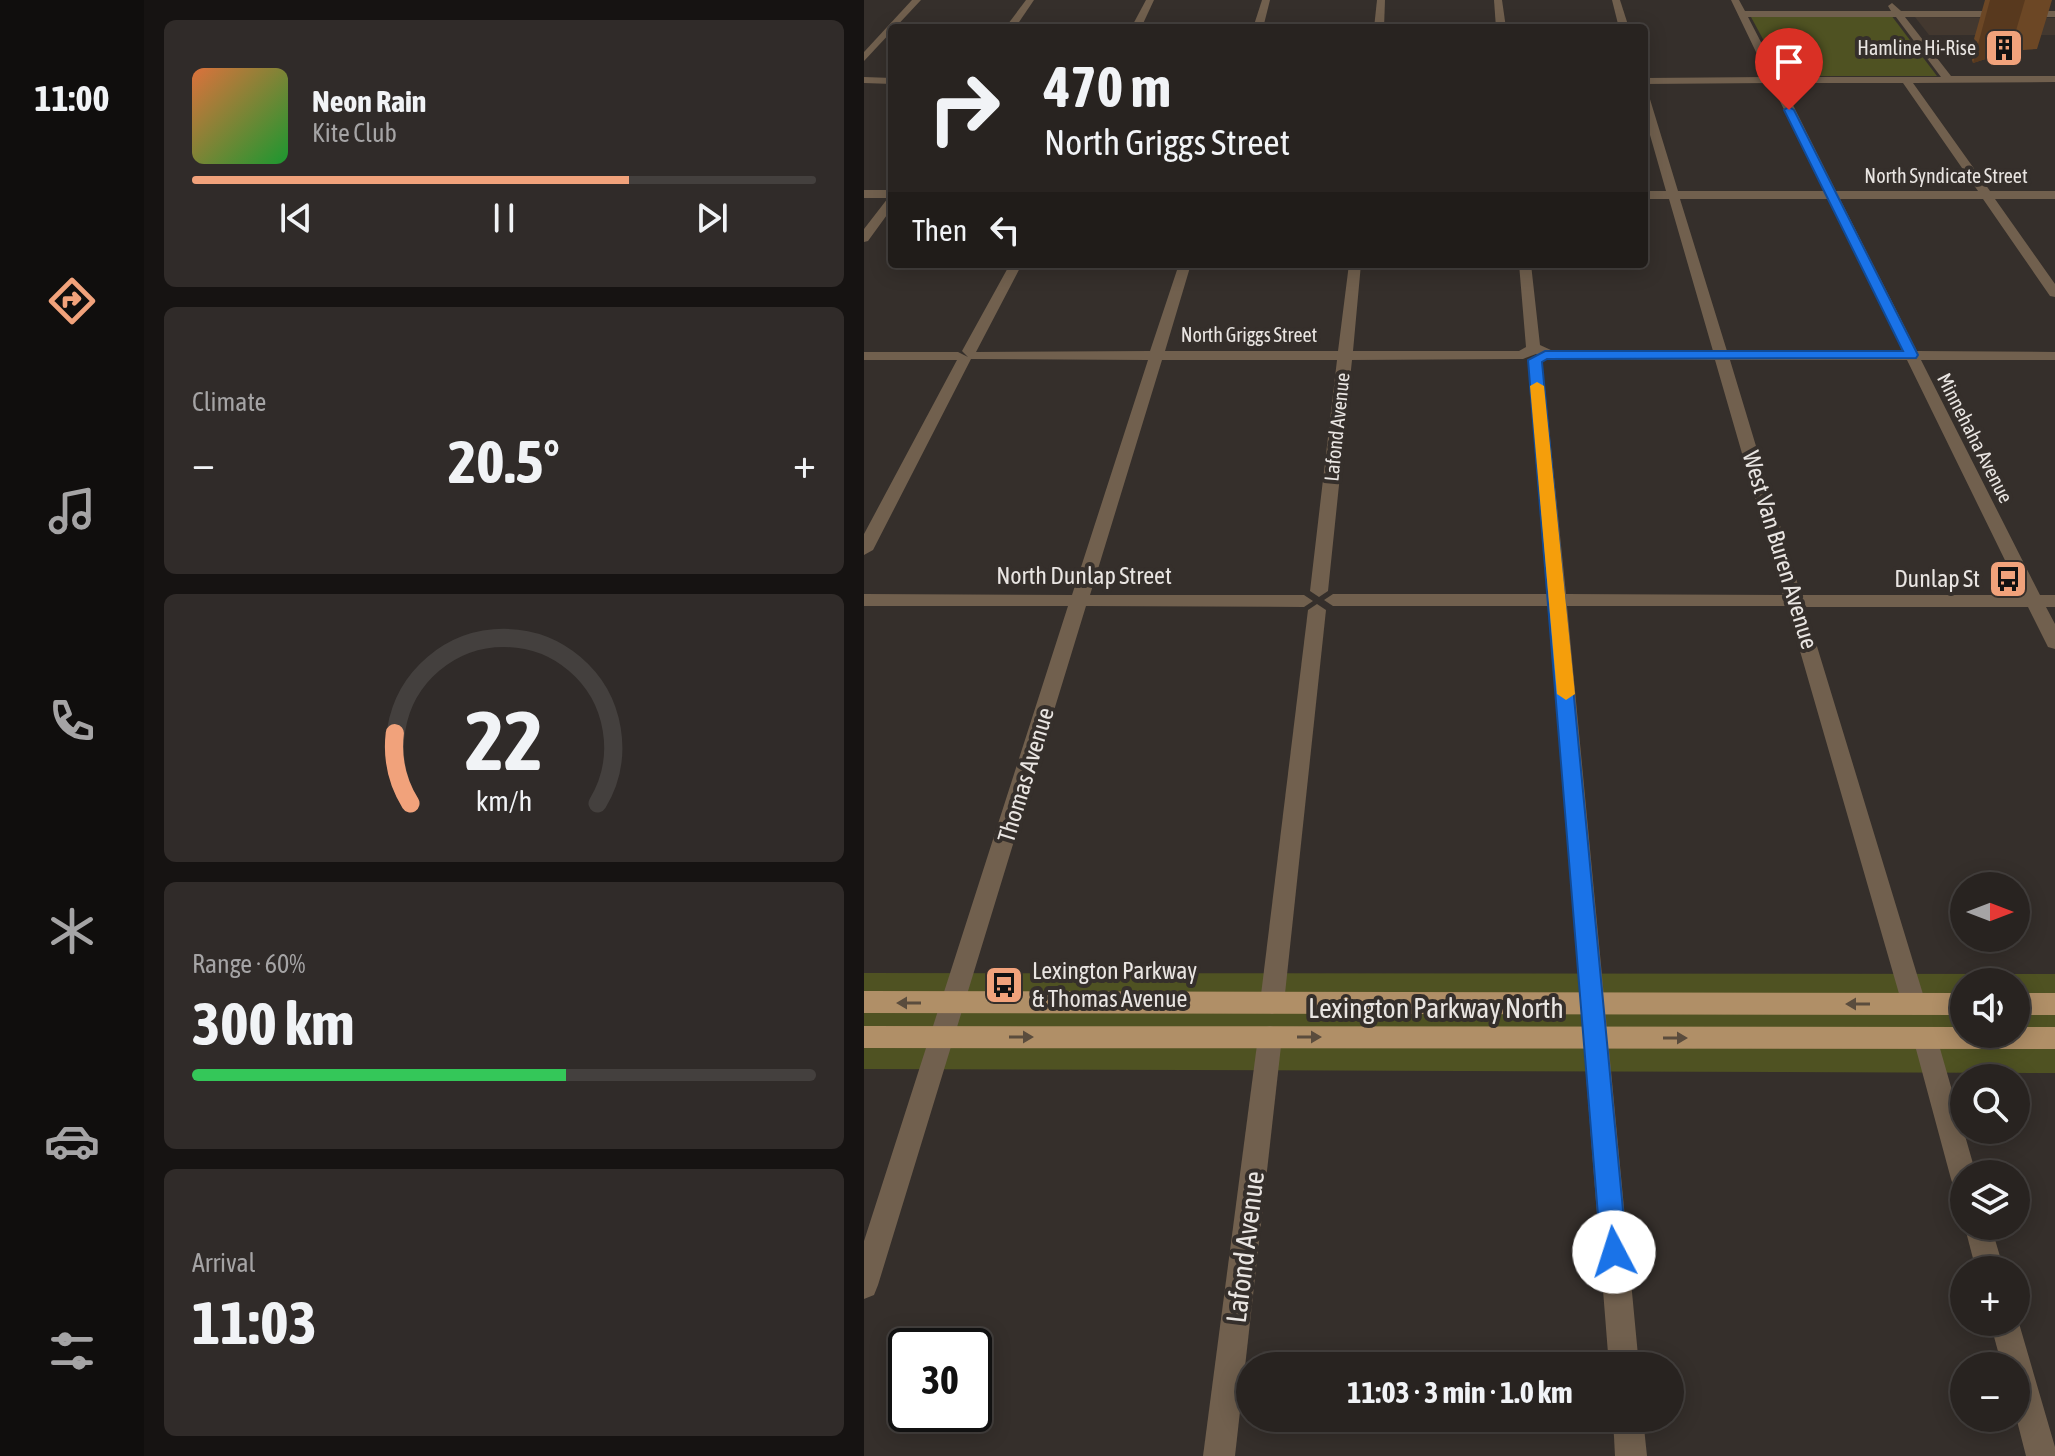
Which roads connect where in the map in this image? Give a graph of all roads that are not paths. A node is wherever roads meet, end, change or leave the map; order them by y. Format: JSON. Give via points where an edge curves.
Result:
{"nodes":[{"id":1,"x":917,"y":0,"type":"edge"},
{"id":2,"x":1030,"y":0,"type":"edge"},
{"id":3,"x":1150,"y":0,"type":"edge"},
{"id":4,"x":1266,"y":0,"type":"edge"},
{"id":5,"x":1381,"y":0,"type":"edge"},
{"id":6,"x":1498,"y":0,"type":"edge"},
{"id":7,"x":1616,"y":0,"type":"edge"},
{"id":8,"x":1735,"y":0,"type":"edge"},
{"id":9,"x":1887,"y":0,"type":"edge"},
{"id":10,"x":2043,"y":0,"type":"edge"},
{"id":11,"x":2055,"y":12,"type":"edge"},
{"id":12,"x":1742,"y":14,"type":"junction"},
{"id":13,"x":1897,"y":14,"type":"junction"},
{"id":14,"x":895,"y":24,"type":"edge"},
{"id":15,"x":1013,"y":24,"type":"edge"},
{"id":16,"x":1138,"y":24,"type":"edge"},
{"id":17,"x":1259,"y":24,"type":"edge"},
{"id":18,"x":1379,"y":24,"type":"edge"},
{"id":19,"x":1501,"y":24,"type":"edge"},
{"id":20,"x":1623,"y":24,"type":"edge"},
{"id":21,"x":888,"y":32,"type":"edge"},
{"id":22,"x":864,"y":58,"type":"edge"},
{"id":23,"x":1905,"y":79,"type":"junction"},
{"id":24,"x":1948,"y":79,"type":"junction"},
{"id":25,"x":2038,"y":79,"type":"junction"},
{"id":26,"x":2055,"y":79,"type":"edge"},
{"id":27,"x":864,"y":80,"type":"edge"},
{"id":28,"x":1774,"y":80,"type":"junction"},
{"id":29,"x":888,"y":81,"type":"edge"},
{"id":30,"x":1648,"y":81,"type":"edge"},
{"id":31,"x":2049,"y":91,"type":"dead end"},
{"id":32,"x":1648,"y":110,"type":"edge"},
{"id":33,"x":864,"y":194,"type":"edge"},
{"id":34,"x":1831,"y":194,"type":"junction"},
{"id":35,"x":1985,"y":194,"type":"junction"},
{"id":36,"x":1648,"y":195,"type":"edge"},
{"id":37,"x":1673,"y":195,"type":"junction"},
{"id":38,"x":2055,"y":195,"type":"edge"},
{"id":39,"x":888,"y":197,"type":"edge"},
{"id":40,"x":888,"y":203,"type":"edge"},
{"id":41,"x":864,"y":238,"type":"edge"},
{"id":42,"x":1014,"y":268,"type":"edge"},
{"id":43,"x":1184,"y":268,"type":"edge"},
{"id":44,"x":1355,"y":268,"type":"edge"},
{"id":45,"x":1525,"y":268,"type":"edge"},
{"id":46,"x":2055,"y":293,"type":"edge"},
{"id":47,"x":1157,"y":355,"type":"junction"},
{"id":48,"x":1345,"y":355,"type":"junction"},
{"id":49,"x":1534,"y":355,"type":"junction"},
{"id":50,"x":1722,"y":355,"type":"junction"},
{"id":51,"x":1911,"y":355,"type":"junction"},
{"id":52,"x":864,"y":356,"type":"edge"},
{"id":53,"x":967,"y":356,"type":"junction"},
{"id":54,"x":2055,"y":356,"type":"edge"},
{"id":55,"x":864,"y":550,"type":"edge"},
{"id":56,"x":864,"y":600,"type":"edge"},
{"id":57,"x":1079,"y":600,"type":"junction"},
{"id":58,"x":1318,"y":600,"type":"junction"},
{"id":59,"x":1557,"y":601,"type":"junction"},
{"id":60,"x":1795,"y":601,"type":"junction"},
{"id":61,"x":2034,"y":601,"type":"junction"},
{"id":62,"x":2055,"y":601,"type":"edge"},
{"id":63,"x":2055,"y":643,"type":"edge"},
{"id":64,"x":864,"y":1002,"type":"edge"},
{"id":65,"x":954,"y":1003,"type":"junction"},
{"id":66,"x":1272,"y":1003,"type":"junction"},
{"id":67,"x":1594,"y":1004,"type":"junction"},
{"id":68,"x":1914,"y":1004,"type":"junction"},
{"id":69,"x":1950,"y":1004,"type":"edge"},
{"id":70,"x":2030,"y":1004,"type":"edge"},
{"id":71,"x":2055,"y":1004,"type":"edge"},
{"id":72,"x":864,"y":1037,"type":"edge"},
{"id":73,"x":943,"y":1037,"type":"junction"},
{"id":74,"x":1270,"y":1037,"type":"junction"},
{"id":75,"x":1925,"y":1038,"type":"junction"},
{"id":76,"x":2055,"y":1038,"type":"edge"},
{"id":77,"x":1597,"y":1039,"type":"junction"},
{"id":78,"x":1959,"y":1160,"type":"edge"},
{"id":79,"x":864,"y":1285,"type":"edge"},
{"id":80,"x":2009,"y":1336,"type":"edge"},
{"id":81,"x":1623,"y":1352,"type":"edge"},
{"id":82,"x":1629,"y":1432,"type":"edge"},
{"id":83,"x":1219,"y":1456,"type":"edge"},
{"id":84,"x":1631,"y":1456,"type":"edge"},
{"id":85,"x":2042,"y":1456,"type":"edge"}],
"edges":[{"from":1,"to":14,"type":"street"},
{"from":2,"to":15,"type":"street"},
{"from":3,"to":16,"type":"street"},
{"from":4,"to":17,"type":"street"},
{"from":5,"to":18,"type":"street"},
{"from":6,"to":19,"type":"street"},
{"from":7,"to":20,"type":"street"},
{"from":8,"to":12,"type":"street","name":"Minnehaha Avenue"},
{"from":9,"to":13,"type":"street"},
{"from":10,"to":11,"type":"street"},
{"from":11,"to":13,"type":"street"},
{"from":12,"to":13,"type":"street"},
{"from":12,"to":28,"type":"street","name":"Minnehaha Avenue"},
{"from":13,"to":24,"type":"street"},
{"from":21,"to":22,"type":"street"},
{"from":23,"to":24,"type":"street"},
{"from":23,"to":28,"type":"street"},
{"from":23,"to":35,"type":"street"},
{"from":24,"to":25,"type":"street"},
{"from":25,"to":26,"type":"street"},
{"from":25,"to":31,"type":"street"},
{"from":27,"to":29,"type":"street"},
{"from":28,"to":30,"type":"street"},
{"from":28,"to":34,"type":"street","name":"Minnehaha Avenue"},
{"from":32,"to":37,"type":"street","name":"West Van Buren Avenue"},
{"from":33,"to":39,"type":"street"},
{"from":34,"to":35,"type":"street","name":"North Syndicate Street"},
{"from":34,"to":37,"type":"street","name":"North Syndicate Street"},
{"from":34,"to":51,"type":"street","name":"Minnehaha Avenue"},
{"from":35,"to":38,"type":"street","name":"North Syndicate Street"},
{"from":35,"to":46,"type":"street"},
{"from":36,"to":37,"type":"street","name":"North Syndicate Street"},
{"from":37,"to":50,"type":"street","name":"West Van Buren Avenue"},
{"from":40,"to":41,"type":"street"},
{"from":42,"to":53,"type":"street"},
{"from":43,"to":47,"type":"street","name":"Thomas Avenue"},
{"from":44,"to":48,"type":"street","name":"Lafond Avenue"},
{"from":45,"to":49,"type":"street"},
{"from":47,"to":48,"type":"street","name":"North Griggs Street"},
{"from":47,"to":53,"type":"street","name":"North Griggs Street"},
{"from":47,"to":57,"type":"street","name":"Thomas Avenue"},
{"from":48,"to":49,"type":"street","name":"North Griggs Street"},
{"from":48,"to":58,"type":"street","name":"Lafond Avenue"},
{"from":49,"to":50,"type":"street","name":"North Griggs Street"},
{"from":49,"to":59,"type":"street"},
{"from":50,"to":51,"type":"street","name":"North Griggs Street"},
{"from":50,"to":60,"type":"street","name":"West Van Buren Avenue"},
{"from":51,"to":54,"type":"street","name":"North Griggs Street"},
{"from":51,"to":61,"type":"street","name":"Minnehaha Avenue"},
{"from":52,"to":53,"type":"street","name":"North Griggs Street"},
{"from":53,"to":55,"type":"street"},
{"from":56,"to":57,"type":"street","name":"North Dunlap Street"},
{"from":57,"to":58,"type":"street","name":"North Dunlap Street"},
{"from":57,"to":65,"type":"street","name":"Thomas Avenue"},
{"from":58,"to":59,"type":"street","name":"North Dunlap Street"},
{"from":58,"to":66,"type":"street","name":"Lafond Avenue"},
{"from":59,"to":60,"type":"street","name":"North Dunlap Street"},
{"from":59,"to":67,"type":"street"},
{"from":60,"to":61,"type":"street","name":"North Dunlap Street"},
{"from":60,"to":68,"type":"street","name":"West Van Buren Avenue"},
{"from":61,"to":62,"type":"street","name":"North Dunlap Street"},
{"from":61,"to":63,"type":"street","name":"Minnehaha Avenue"},
{"from":65,"to":64,"type":"main road","name":"Lexington Parkway North","one_way":true},
{"from":65,"to":66,"type":"main road","name":"Lexington Parkway North"},
{"from":65,"to":73,"type":"street","name":"Thomas Avenue"},
{"from":66,"to":67,"type":"main road","name":"Lexington Parkway North"},
{"from":68,"to":67,"type":"main road","name":"Lexington Parkway North","one_way":true},
{"from":67,"to":77,"type":"street"},
{"from":68,"to":69,"type":"main road","name":"Lexington Parkway North"},
{"from":70,"to":71,"type":"main road"},
{"from":72,"to":73,"type":"main road","name":"Lexington Parkway North"},
{"from":73,"to":74,"type":"main road","name":"Lexington Parkway North","one_way":true},
{"from":73,"to":79,"type":"street","name":"Thomas Avenue"},
{"from":74,"to":77,"type":"main road","name":"Lexington Parkway North","one_way":true},
{"from":74,"to":83,"type":"street","name":"Lafond Avenue"},
{"from":75,"to":76,"type":"main road","name":"Lexington Parkway North"},
{"from":77,"to":75,"type":"main road","name":"Lexington Parkway North","one_way":true},
{"from":75,"to":78,"type":"street"},
{"from":77,"to":81,"type":"street"},
{"from":80,"to":85,"type":"street"},
{"from":82,"to":84,"type":"street"}]}
